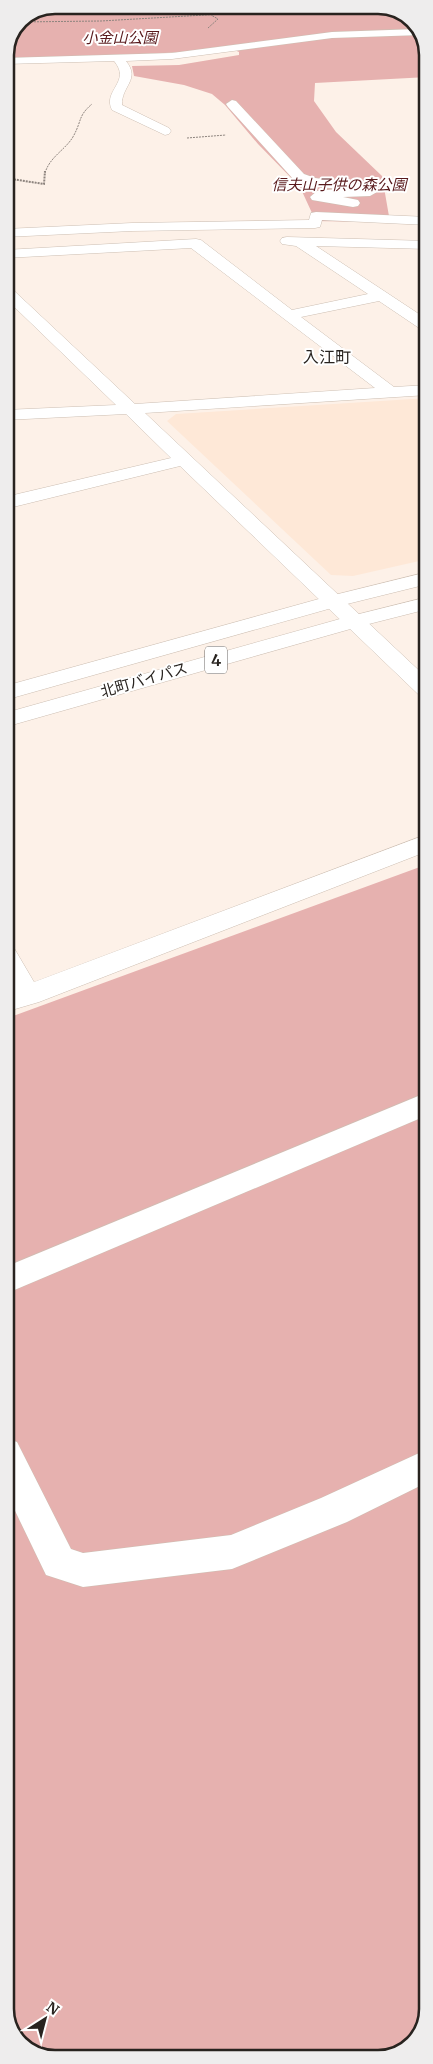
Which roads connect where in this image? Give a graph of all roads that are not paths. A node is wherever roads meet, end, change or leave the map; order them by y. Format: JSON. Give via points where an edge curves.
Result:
{"nodes":[{"id":1,"x":413,"y":32,"type":"edge"},
{"id":2,"x":117,"y":58,"type":"junction"},
{"id":3,"x":14,"y":61,"type":"edge"},
{"id":4,"x":232,"y":104,"type":"dead end"},
{"id":5,"x":165,"y":131,"type":"road end"},
{"id":6,"x":419,"y":220,"type":"edge"},
{"id":7,"x":315,"y":224,"type":"junction"},
{"id":8,"x":14,"y":233,"type":"edge"},
{"id":9,"x":419,"y":236,"type":"edge"},
{"id":10,"x":299,"y":241,"type":"junction"},
{"id":11,"x":14,"y":242,"type":"edge"},
{"id":12,"x":270,"y":242,"type":"dead end"},
{"id":13,"x":194,"y":243,"type":"junction"},
{"id":14,"x":213,"y":243,"type":"dead end"},
{"id":15,"x":395,"y":243,"type":"junction"},
{"id":16,"x":419,"y":244,"type":"edge"},
{"id":17,"x":14,"y":253,"type":"edge"},
{"id":18,"x":419,"y":258,"type":"edge"},
{"id":19,"x":381,"y":296,"type":"junction"},
{"id":20,"x":14,"y":298,"type":"edge"},
{"id":21,"x":289,"y":315,"type":"junction"},
{"id":22,"x":419,"y":321,"type":"edge"},
{"id":23,"x":419,"y":390,"type":"edge"},
{"id":24,"x":390,"y":392,"type":"junction"},
{"id":25,"x":133,"y":409,"type":"junction"},
{"id":26,"x":14,"y":415,"type":"edge"},
{"id":27,"x":184,"y":460,"type":"junction"},
{"id":28,"x":14,"y":501,"type":"edge"},
{"id":29,"x":419,"y":580,"type":"edge"},
{"id":30,"x":333,"y":601,"type":"junction"},
{"id":31,"x":419,"y":605,"type":"edge"},
{"id":32,"x":354,"y":621,"type":"junction"},
{"id":33,"x":419,"y":682,"type":"edge"},
{"id":34,"x":14,"y":691,"type":"edge"},
{"id":35,"x":14,"y":717,"type":"edge"},
{"id":36,"x":419,"y":845,"type":"edge"},
{"id":37,"x":17,"y":999,"type":"edge"},
{"id":38,"x":419,"y":1110,"type":"edge"},
{"id":39,"x":14,"y":1278,"type":"edge"},
{"id":40,"x":419,"y":1469,"type":"edge"},
{"id":41,"x":14,"y":1471,"type":"edge"}],
"edges":[{"from":1,"to":2,"type":"main road","via":[[332,35],[193,54]]},
{"from":2,"to":3,"type":"main road"},
{"from":2,"to":5,"type":"main road","via":[[126,66],[127,74],[115,101],[116,107]]},
{"from":4,"to":7,"type":"main road","via":[[299,177],[370,192],[322,194],[317,197],[372,208],[322,214]]},
{"from":6,"to":7,"type":"main road","via":[[316,216]]},
{"from":7,"to":8,"type":"main road","via":[[132,226]]},
{"from":9,"to":11,"type":"main road","via":[[216,233]]},
{"from":10,"to":12,"type":"main road"},
{"from":10,"to":15,"type":"main road"},
{"from":10,"to":19,"type":"main road"},
{"from":13,"to":14,"type":"main road"},
{"from":13,"to":17,"type":"main road"},
{"from":13,"to":21,"type":"main road"},
{"from":15,"to":16,"type":"main road"},
{"from":15,"to":18,"type":"main road"},
{"from":19,"to":21,"type":"main road"},
{"from":19,"to":22,"type":"main road"},
{"from":20,"to":25,"type":"main road"},
{"from":21,"to":24,"type":"main road"},
{"from":23,"to":24,"type":"main road"},
{"from":24,"to":25,"type":"main road"},
{"from":25,"to":26,"type":"main road"},
{"from":25,"to":27,"type":"main road"},
{"from":27,"to":28,"type":"main road"},
{"from":27,"to":30,"type":"main road"},
{"from":29,"to":30,"type":"main road","name":"北町バイパス","number":"4"},
{"from":30,"to":32,"type":"main road"},
{"from":30,"to":34,"type":"main road","name":"北町バイパス","number":"4"},
{"from":31,"to":32,"type":"main road","name":"北町バイパス","number":"4"},
{"from":32,"to":33,"type":"main road"},
{"from":32,"to":35,"type":"main road","name":"北町バイパス","number":"4"},
{"from":36,"to":37,"type":"main road"},
{"from":38,"to":39,"type":"main road"},
{"from":40,"to":41,"type":"main road","via":[[334,1510],[232,1552],[83,1570],[59,1563]]}]}
